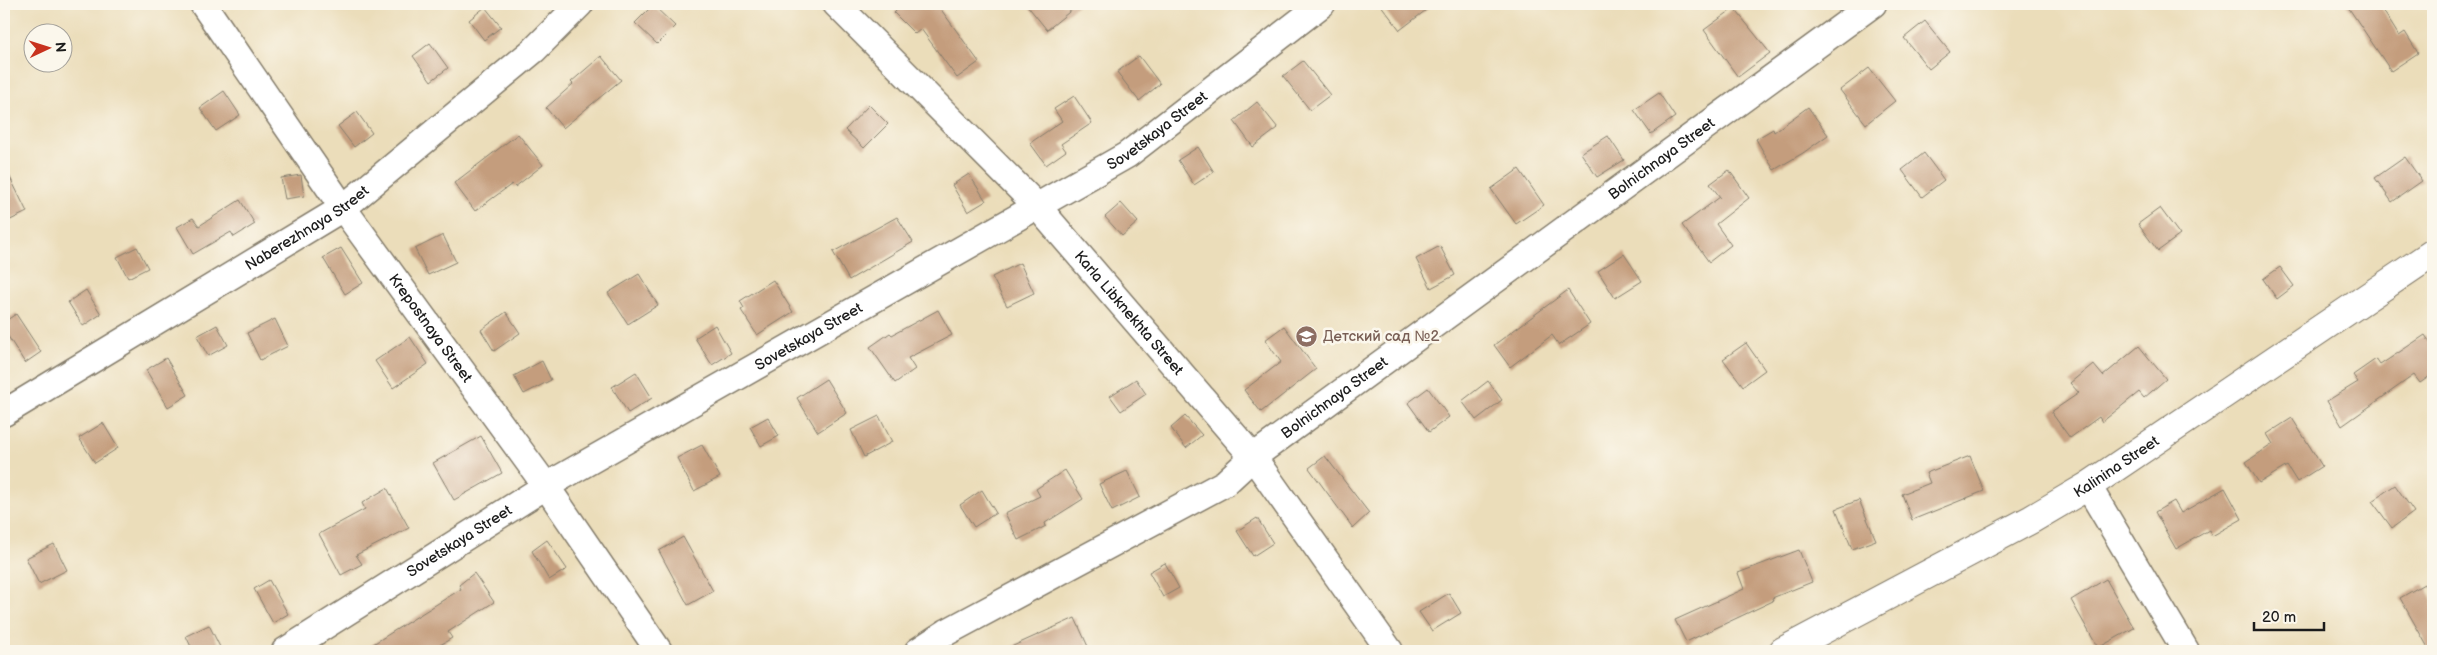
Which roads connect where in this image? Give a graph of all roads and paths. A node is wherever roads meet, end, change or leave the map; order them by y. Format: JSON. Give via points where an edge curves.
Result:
{"nodes":[{"id":1,"x":203,"y":4,"type":"edge"},
{"id":2,"x":580,"y":4,"type":"edge"},
{"id":3,"x":836,"y":4,"type":"edge"},
{"id":4,"x":1322,"y":4,"type":"edge"},
{"id":5,"x":1873,"y":4,"type":"edge"},
{"id":6,"x":1037,"y":206,"type":"junction"},
{"id":7,"x":343,"y":208,"type":"junction"},
{"id":8,"x":2433,"y":253,"type":"edge"},
{"id":9,"x":4,"y":413,"type":"edge"},
{"id":10,"x":1253,"y":457,"type":"junction"},
{"id":11,"x":546,"y":486,"type":"junction"},
{"id":12,"x":2088,"y":486,"type":"junction"},
{"id":13,"x":285,"y":651,"type":"edge"},
{"id":14,"x":659,"y":651,"type":"edge"},
{"id":15,"x":918,"y":651,"type":"edge"},
{"id":16,"x":1390,"y":651,"type":"edge"},
{"id":17,"x":1783,"y":651,"type":"edge"},
{"id":18,"x":2186,"y":651,"type":"edge"}],
"edges":[{"from":1,"to":7,"type":"street","name":"Krepostnaya Street"},
{"from":2,"to":7,"type":"street","name":"Naberezhnaya Street","via":[[534,50]]},
{"from":3,"to":6,"type":"street","name":"Karla Libknekhta Street"},
{"from":4,"to":6,"type":"street","name":"Sovetskaya Street","via":[[1127,155]]},
{"from":5,"to":10,"type":"street","name":"Bolnichnaya Street"},
{"from":6,"to":10,"type":"street","name":"Karla Libknekhta Street"},
{"from":6,"to":11,"type":"street","name":"Sovetskaya Street"},
{"from":7,"to":9,"type":"street","name":"Naberezhnaya Street"},
{"from":7,"to":11,"type":"street","name":"Krepostnaya Street"},
{"from":8,"to":12,"type":"street","name":"Kalinina Street"},
{"from":10,"to":15,"type":"street","name":"Bolnichnaya Street","via":[[1225,483],[947,632]]},
{"from":10,"to":16,"type":"street","name":"Karla Libknekhta Street"},
{"from":11,"to":13,"type":"street","name":"Sovetskaya Street"},
{"from":11,"to":14,"type":"street","name":"Krepostnaya Street"},
{"from":12,"to":17,"type":"street","name":"Kalinina Street"},
{"from":12,"to":18,"type":"street"}]}
